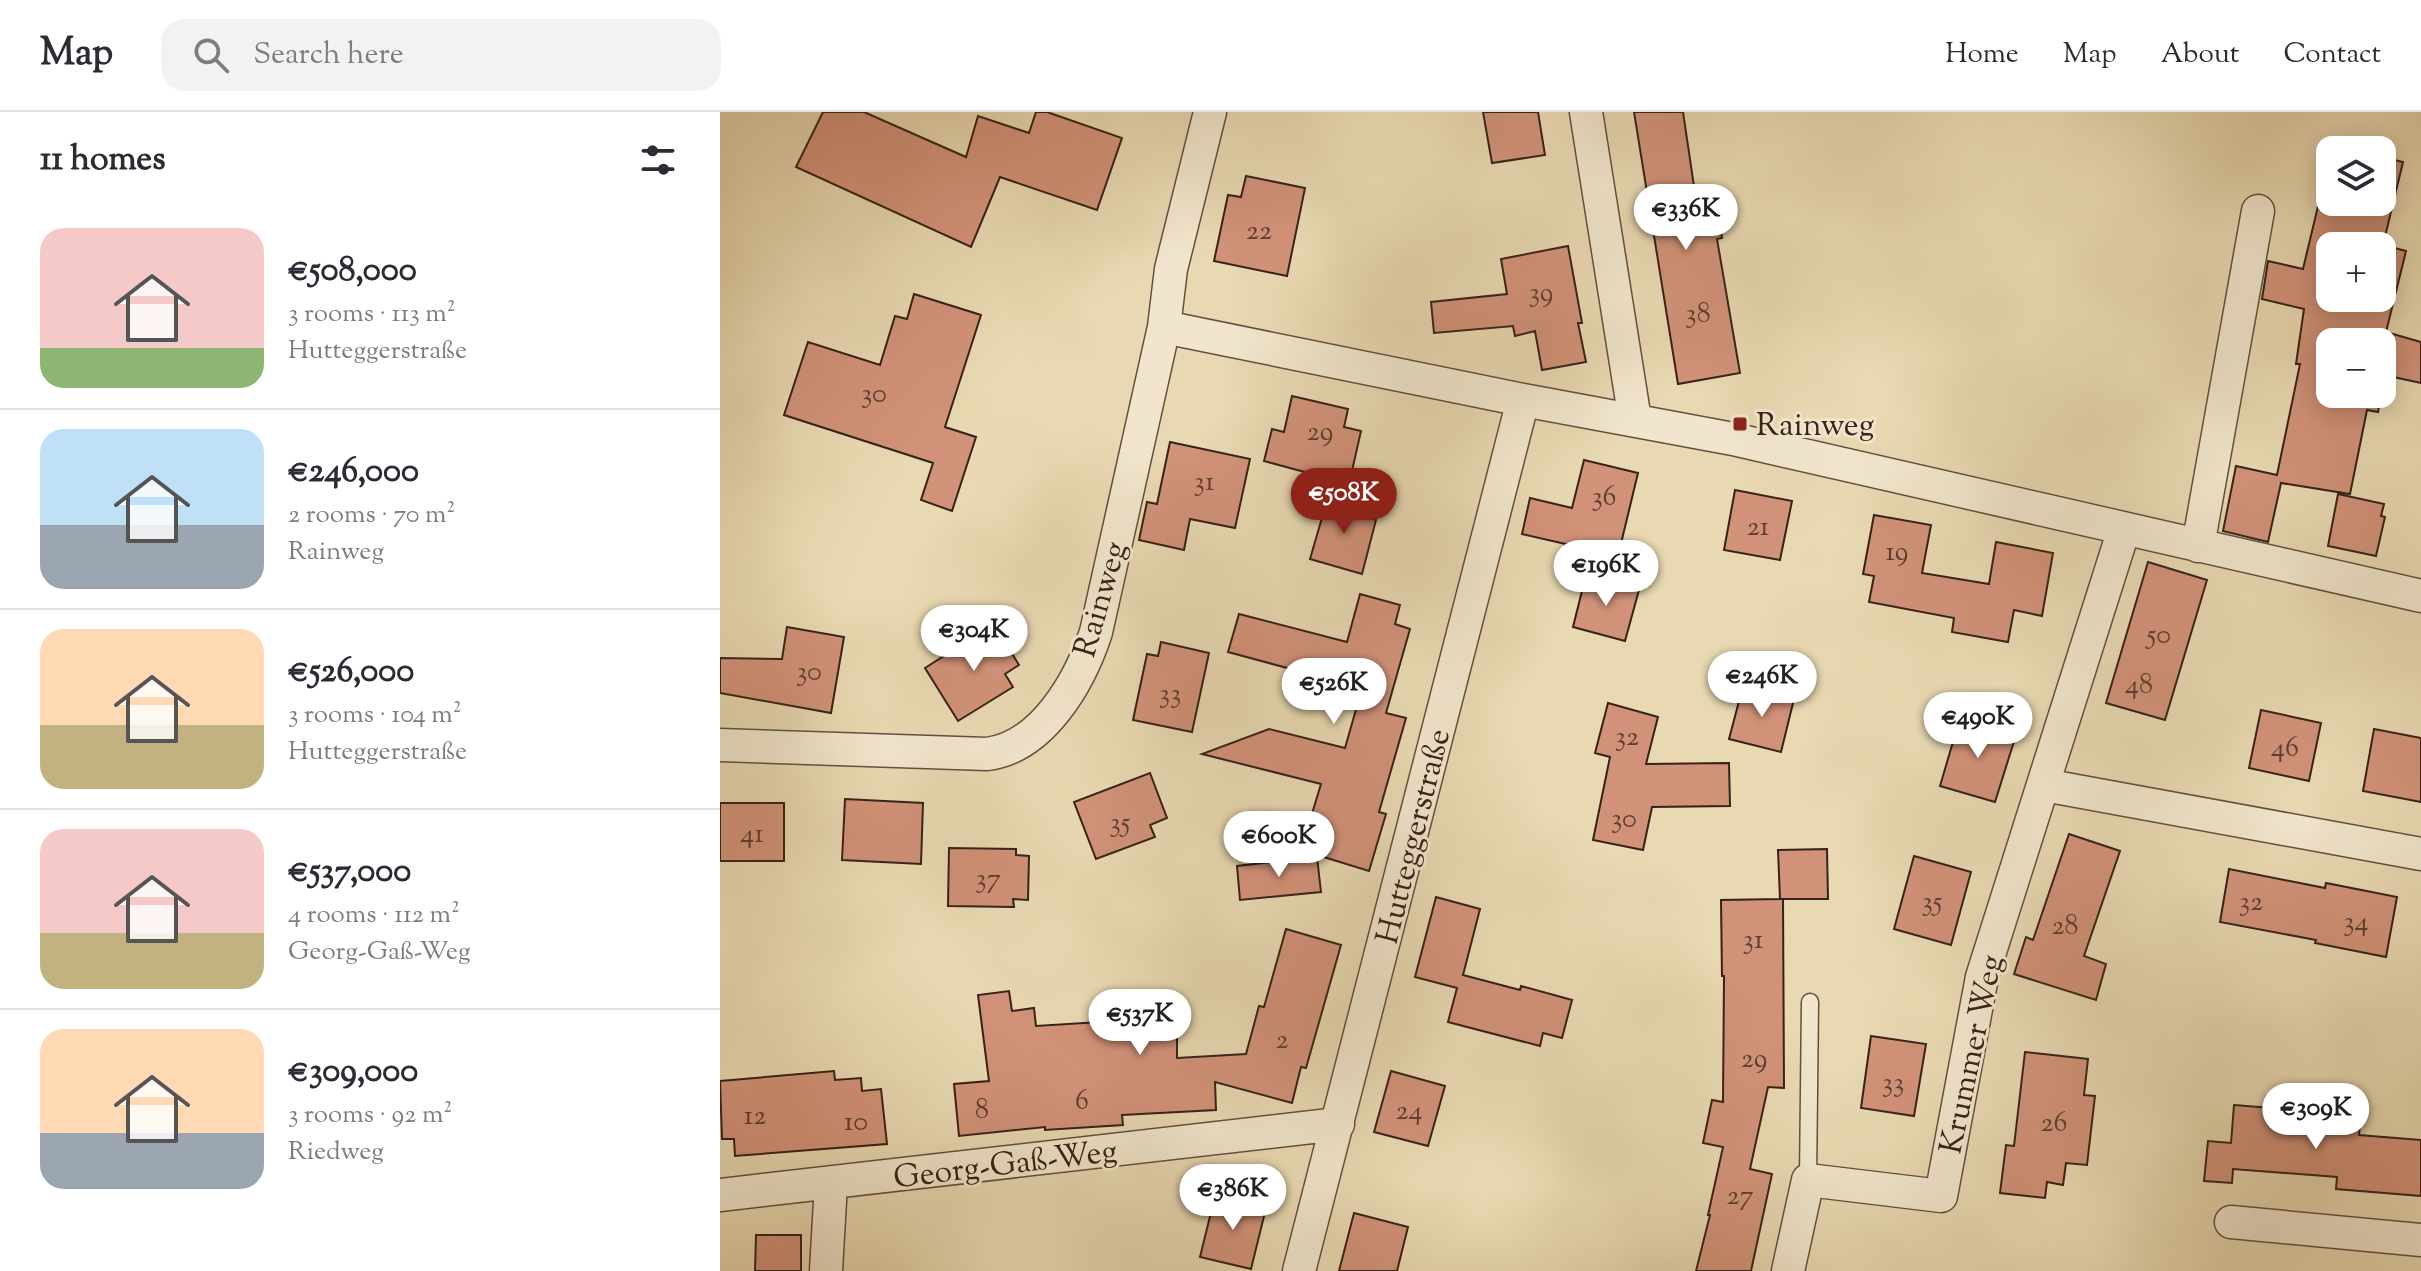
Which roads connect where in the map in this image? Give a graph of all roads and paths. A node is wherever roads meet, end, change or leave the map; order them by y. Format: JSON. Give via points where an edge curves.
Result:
{"nodes":[{"id":1,"x":1210,"y":112,"type":"edge"},
{"id":2,"x":1586,"y":112,"type":"edge"},
{"id":3,"x":2258,"y":211,"type":"dead end"},
{"id":4,"x":1164,"y":327,"type":"junction"},
{"id":5,"x":1523,"y":400,"type":"junction"},
{"id":6,"x":1635,"y":420,"type":"junction"},
{"id":7,"x":2124,"y":529,"type":"junction"},
{"id":8,"x":2198,"y":546,"type":"junction"},
{"id":9,"x":2421,"y":596,"type":"edge"},
{"id":10,"x":720,"y":745,"type":"edge"},
{"id":11,"x":2044,"y":785,"type":"junction"},
{"id":12,"x":2421,"y":854,"type":"edge"},
{"id":13,"x":1810,"y":1002,"type":"dead end"},
{"id":14,"x":1338,"y":1124,"type":"junction"},
{"id":15,"x":1808,"y":1180,"type":"junction"},
{"id":16,"x":831,"y":1183,"type":"junction"},
{"id":17,"x":720,"y":1195,"type":"edge"},
{"id":18,"x":2231,"y":1222,"type":"dead end"},
{"id":19,"x":2421,"y":1240,"type":"edge"},
{"id":20,"x":826,"y":1271,"type":"edge"},
{"id":21,"x":1299,"y":1271,"type":"edge"},
{"id":22,"x":1788,"y":1271,"type":"edge"}],
"edges":[{"from":1,"to":4,"type":"street","name":"Rainweg","via":[[1171,269]]},
{"from":2,"to":6,"type":"street"},
{"from":3,"to":8,"type":"street"},
{"from":4,"to":5,"type":"street"},
{"from":4,"to":10,"type":"street","name":"Rainweg","via":[[1096,632],[1085,661],[1044,725],[987,754]]},
{"from":5,"to":6,"type":"street"},
{"from":5,"to":14,"type":"street","name":"Hutteggerstraße"},
{"from":6,"to":7,"type":"street"},
{"from":7,"to":8,"type":"street"},
{"from":7,"to":11,"type":"street","name":"Krummer Weg"},
{"from":8,"to":9,"type":"street"},
{"from":11,"to":12,"type":"street"},
{"from":11,"to":15,"type":"street","name":"Krummer Weg","via":[[1982,977],[1941,1196]]},
{"from":13,"to":15,"type":"lane"},
{"from":14,"to":16,"type":"street","name":"Georg-Gaß-Weg"},
{"from":14,"to":21,"type":"street","name":"Hutteggerstraße"},
{"from":15,"to":22,"type":"street"},
{"from":16,"to":17,"type":"street","name":"Georg-Gaß-Weg"},
{"from":16,"to":20,"type":"street"},
{"from":18,"to":19,"type":"street"}]}
